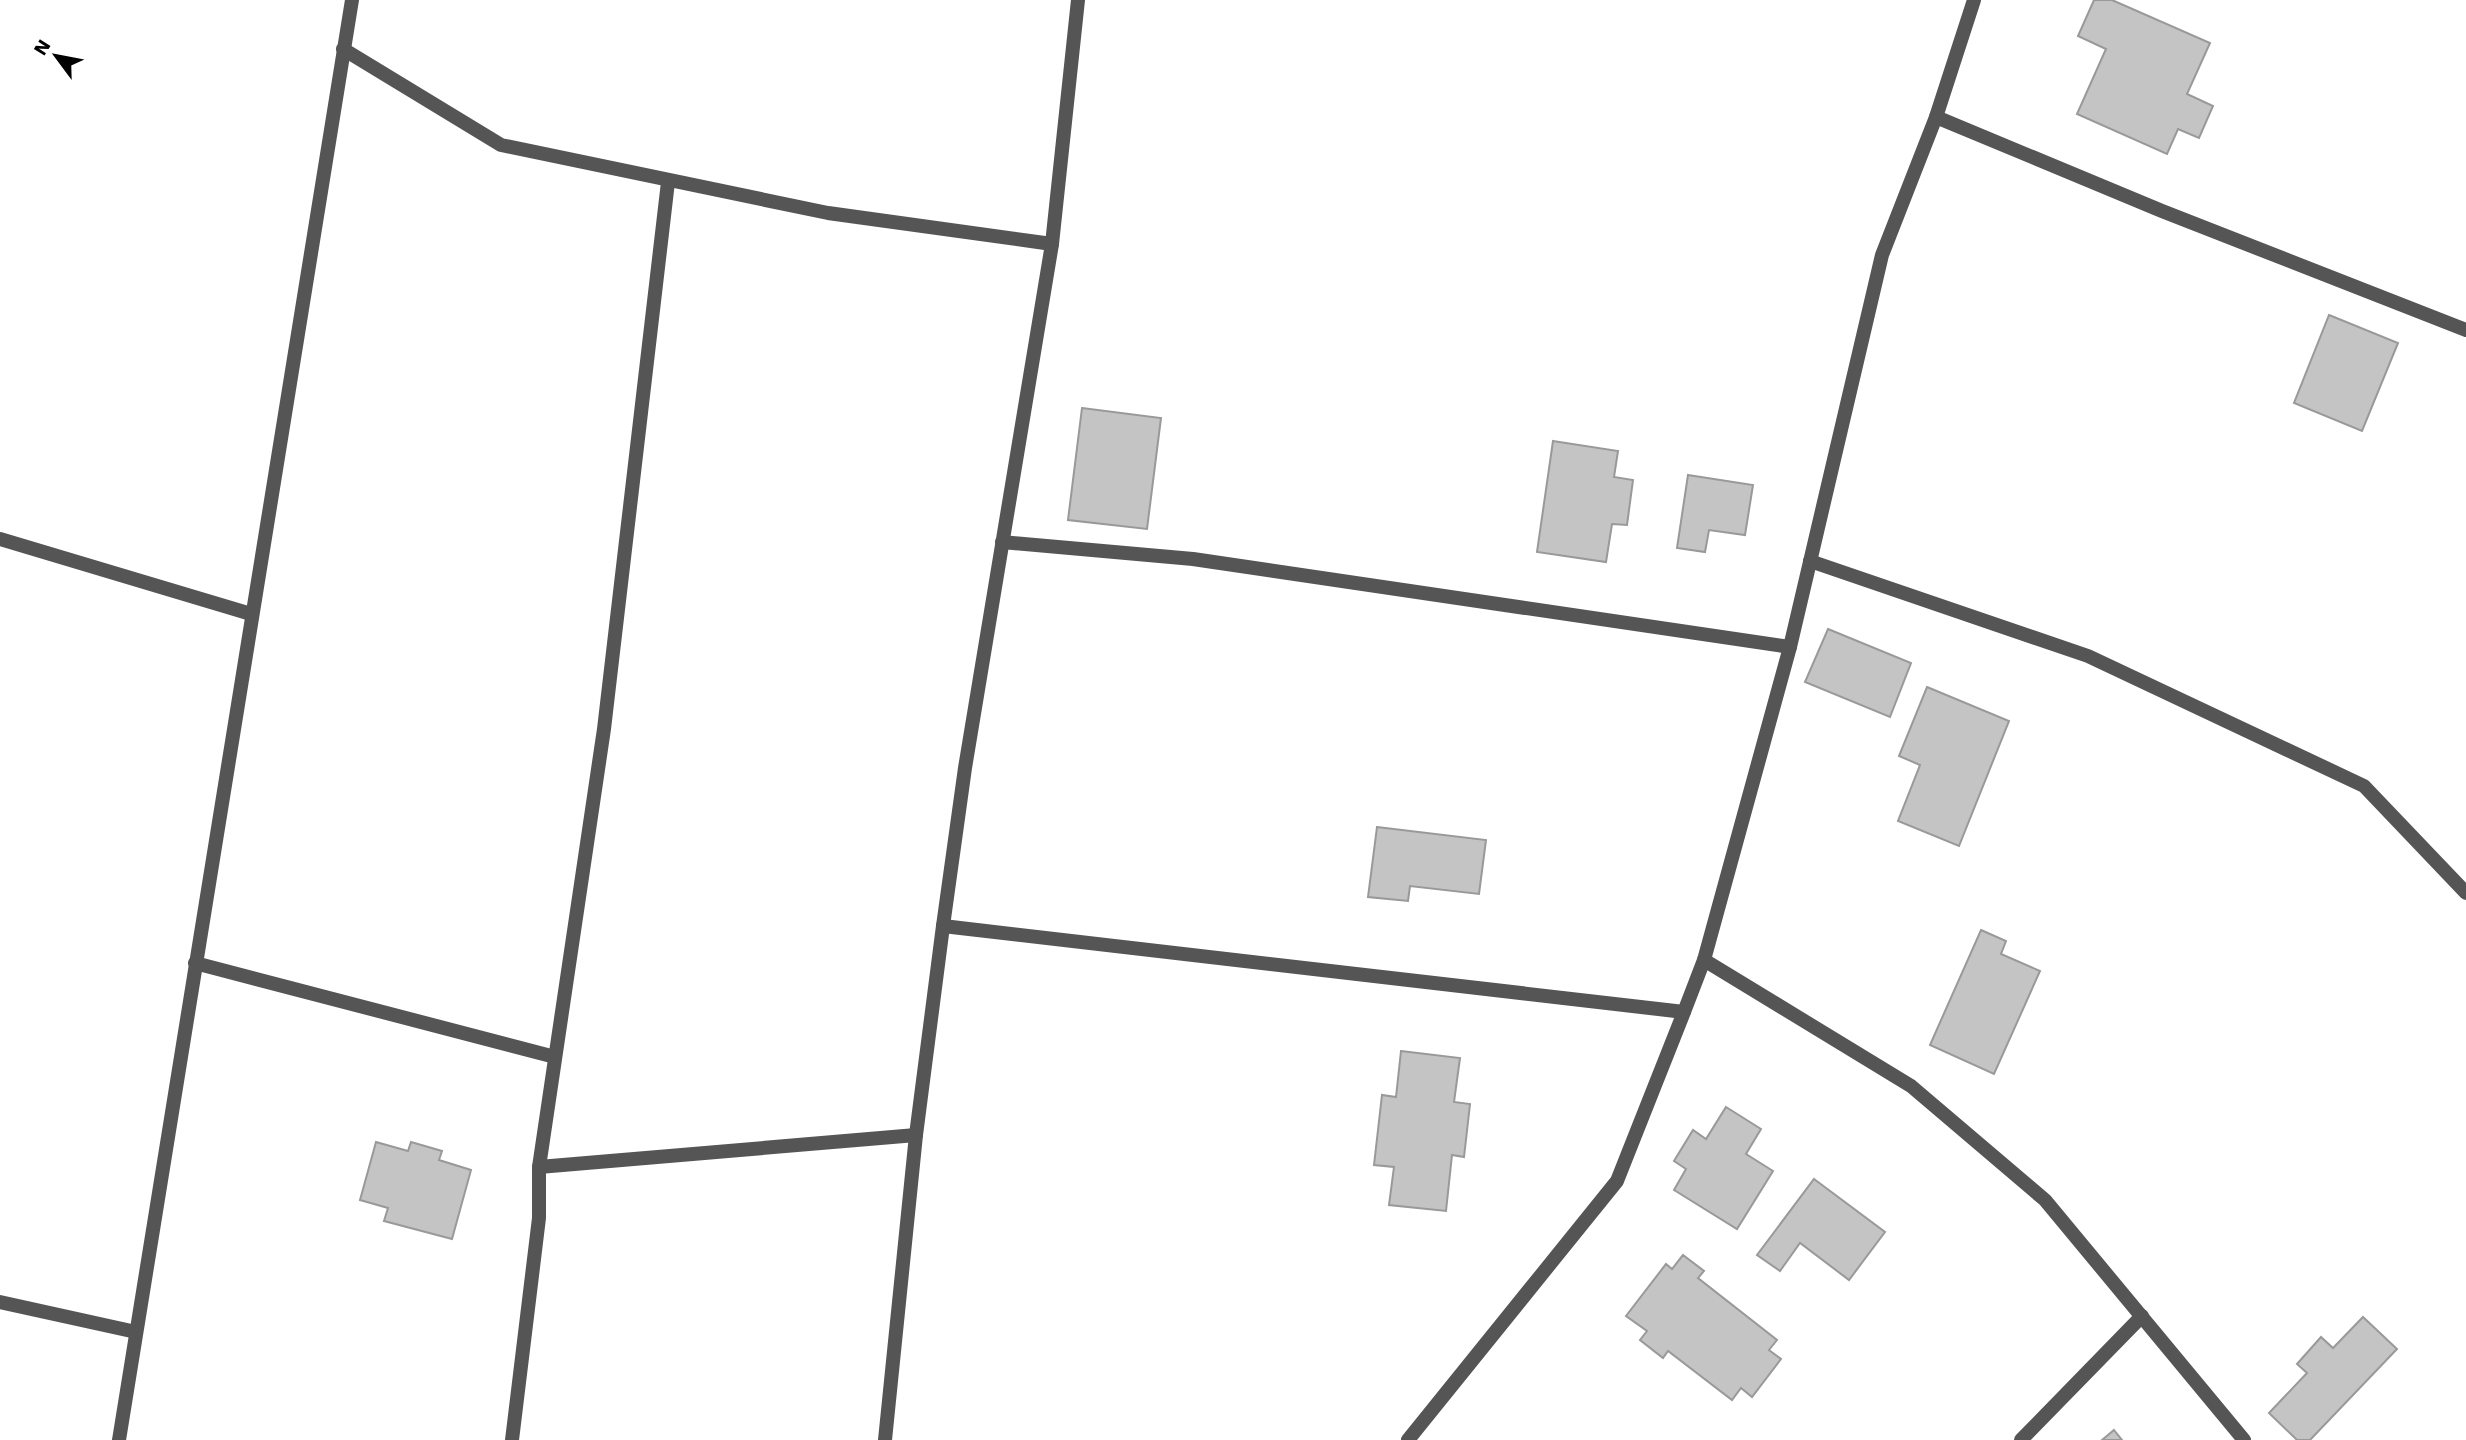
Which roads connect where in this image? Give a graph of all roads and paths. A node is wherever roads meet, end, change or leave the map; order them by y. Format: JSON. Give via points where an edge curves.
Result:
{"nodes":[{"id":1,"x":352,"y":0,"type":"edge"},
{"id":2,"x":1078,"y":0,"type":"edge"},
{"id":3,"x":1974,"y":0,"type":"edge"},
{"id":4,"x":343,"y":50,"type":"junction"},
{"id":5,"x":1936,"y":117,"type":"junction"},
{"id":6,"x":668,"y":182,"type":"junction"},
{"id":7,"x":1052,"y":244,"type":"junction"},
{"id":8,"x":2466,"y":330,"type":"edge"},
{"id":9,"x":0,"y":539,"type":"edge"},
{"id":10,"x":1002,"y":542,"type":"junction"},
{"id":11,"x":1810,"y":561,"type":"junction"},
{"id":12,"x":251,"y":614,"type":"junction"},
{"id":13,"x":1790,"y":647,"type":"junction"},
{"id":14,"x":2466,"y":893,"type":"edge"},
{"id":15,"x":943,"y":926,"type":"junction"},
{"id":16,"x":1704,"y":960,"type":"junction"},
{"id":17,"x":195,"y":963,"type":"junction"},
{"id":18,"x":1684,"y":1012,"type":"junction"},
{"id":19,"x":555,"y":1057,"type":"junction"},
{"id":20,"x":916,"y":1135,"type":"junction"},
{"id":21,"x":539,"y":1167,"type":"junction"},
{"id":22,"x":0,"y":1302,"type":"edge"},
{"id":23,"x":2142,"y":1316,"type":"junction"},
{"id":24,"x":136,"y":1332,"type":"junction"},
{"id":25,"x":118,"y":1440,"type":"edge"},
{"id":26,"x":512,"y":1440,"type":"edge"},
{"id":27,"x":885,"y":1440,"type":"edge"},
{"id":28,"x":1408,"y":1440,"type":"edge"},
{"id":29,"x":2021,"y":1440,"type":"edge"},
{"id":30,"x":2244,"y":1440,"type":"edge"}],
"edges":[{"from":1,"to":4,"type":"street"},
{"from":2,"to":7,"type":"street"},
{"from":3,"to":5,"type":"street"},
{"from":4,"to":6,"type":"street","via":[[500,145]]},
{"from":4,"to":12,"type":"street"},
{"from":5,"to":8,"type":"street"},
{"from":5,"to":11,"type":"street","via":[[1882,255]]},
{"from":6,"to":7,"type":"street","via":[[828,214]]},
{"from":6,"to":19,"type":"street","via":[[604,729]]},
{"from":7,"to":10,"type":"street"},
{"from":9,"to":12,"type":"street"},
{"from":10,"to":13,"type":"street","via":[[1193,559]]},
{"from":10,"to":15,"type":"street"},
{"from":11,"to":13,"type":"street"},
{"from":11,"to":14,"type":"street","via":[[2088,656],[2364,786]]},
{"from":12,"to":17,"type":"street"},
{"from":13,"to":16,"type":"street"},
{"from":15,"to":18,"type":"street"},
{"from":15,"to":20,"type":"street"},
{"from":16,"to":18,"type":"street"},
{"from":16,"to":23,"type":"street","via":[[1911,1086],[2045,1200]]},
{"from":17,"to":19,"type":"street"},
{"from":17,"to":24,"type":"street"},
{"from":18,"to":28,"type":"street","via":[[1618,1181]]},
{"from":19,"to":21,"type":"street"},
{"from":20,"to":21,"type":"street"},
{"from":20,"to":27,"type":"street"},
{"from":21,"to":26,"type":"street","via":[[539,1218]]},
{"from":22,"to":24,"type":"street"},
{"from":23,"to":29,"type":"street"},
{"from":23,"to":30,"type":"street"},
{"from":24,"to":25,"type":"street"}]}
